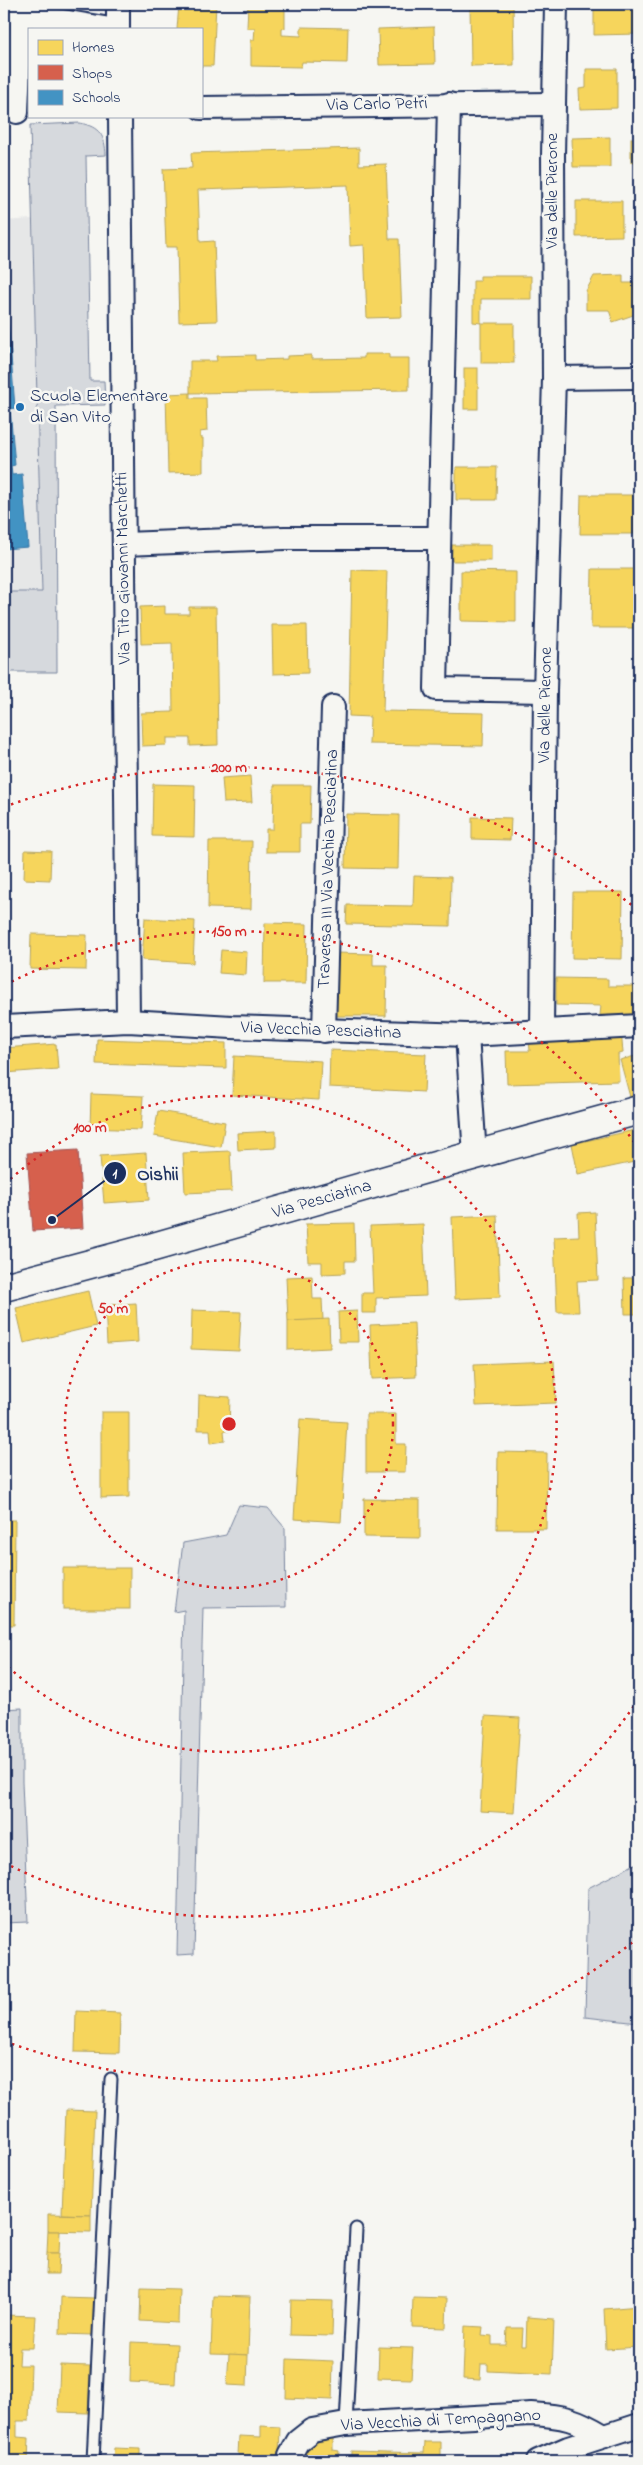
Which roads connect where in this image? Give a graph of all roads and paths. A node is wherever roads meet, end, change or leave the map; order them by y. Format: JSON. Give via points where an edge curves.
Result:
{"nodes":[{"id":1,"x":118,"y":4,"type":"edge"},
{"id":2,"x":556,"y":4,"type":"edge"},
{"id":3,"x":12,"y":13,"type":"edge"},
{"id":4,"x":104,"y":28,"type":"edge"},
{"id":5,"x":118,"y":28,"type":"edge"},
{"id":6,"x":449,"y":104,"type":"junction"},
{"id":7,"x":554,"y":104,"type":"junction"},
{"id":8,"x":202,"y":108,"type":"edge"},
{"id":9,"x":17,"y":112,"type":"edge"},
{"id":10,"x":120,"y":118,"type":"edge"},
{"id":11,"x":639,"y":377,"type":"edge"},
{"id":12,"x":554,"y":378,"type":"junction"},
{"id":13,"x":438,"y":538,"type":"junction"},
{"id":14,"x":124,"y":544,"type":"junction"},
{"id":15,"x":546,"y":691,"type":"junction"},
{"id":16,"x":333,"y":707,"type":"dead end"},
{"id":17,"x":128,"y":1021,"type":"junction"},
{"id":18,"x":639,"y":1026,"type":"edge"},
{"id":19,"x":4,"y":1027,"type":"edge"},
{"id":20,"x":324,"y":1031,"type":"junction"},
{"id":21,"x":542,"y":1031,"type":"junction"},
{"id":22,"x":467,"y":1035,"type":"junction"},
{"id":23,"x":639,"y":1110,"type":"edge"},
{"id":24,"x":475,"y":1156,"type":"junction"},
{"id":25,"x":4,"y":1286,"type":"edge"},
{"id":26,"x":111,"y":2079,"type":"dead end"},
{"id":27,"x":356,"y":2229,"type":"dead end"},
{"id":28,"x":346,"y":2424,"type":"junction"},
{"id":29,"x":639,"y":2425,"type":"edge"},
{"id":30,"x":604,"y":2436,"type":"junction"},
{"id":31,"x":93,"y":2461,"type":"edge"},
{"id":32,"x":290,"y":2461,"type":"edge"},
{"id":33,"x":538,"y":2461,"type":"edge"}],
"edges":[{"from":1,"to":5,"type":"street"},
{"from":2,"to":7,"type":"street","name":"Via delle Pierone"},
{"from":3,"to":4,"type":"street"},
{"from":3,"to":9,"type":"street"},
{"from":6,"to":7,"type":"street","name":"Via Carlo Petri"},
{"from":6,"to":8,"type":"street","name":"Via Carlo Petri"},
{"from":6,"to":13,"type":"street"},
{"from":7,"to":12,"type":"street","name":"Via delle Pierone"},
{"from":10,"to":14,"type":"street","name":"Via Tito Giovanni Marchetti"},
{"from":11,"to":12,"type":"street"},
{"from":12,"to":15,"type":"street","name":"Via delle Pierone"},
{"from":13,"to":14,"type":"street","via":[[285,538]]},
{"from":13,"to":15,"type":"street","via":[[436,689]]},
{"from":14,"to":17,"type":"street","name":"Via Tito Giovanni Marchetti"},
{"from":15,"to":21,"type":"street","name":"Via delle Pierone"},
{"from":16,"to":20,"type":"street","name":"Traversa III Via Vechia Pesciatina"},
{"from":17,"to":19,"type":"street","name":"Via Vecchia Pesciatina"},
{"from":17,"to":20,"type":"street","name":"Via Vecchia Pesciatina"},
{"from":18,"to":21,"type":"street","name":"Via Vecchia Pesciatina"},
{"from":20,"to":22,"type":"street","name":"Via Vecchia Pesciatina"},
{"from":21,"to":22,"type":"street","name":"Via Vecchia Pesciatina"},
{"from":22,"to":24,"type":"street"},
{"from":23,"to":24,"type":"main road","name":"Via Pesciatina"},
{"from":24,"to":25,"type":"main road","name":"Via Pesciatina"},
{"from":26,"to":31,"type":"lane"},
{"from":27,"to":28,"type":"lane"},
{"from":28,"to":30,"type":"street","name":"Via Vecchia di Tempagnano","via":[[531,2414],[561,2416],[580,2422]]},
{"from":28,"to":32,"type":"street","name":"Via Vecchia di Tempagnano","via":[[312,2430],[298,2441]]},
{"from":29,"to":30,"type":"street"},
{"from":30,"to":33,"type":"street"}]}
